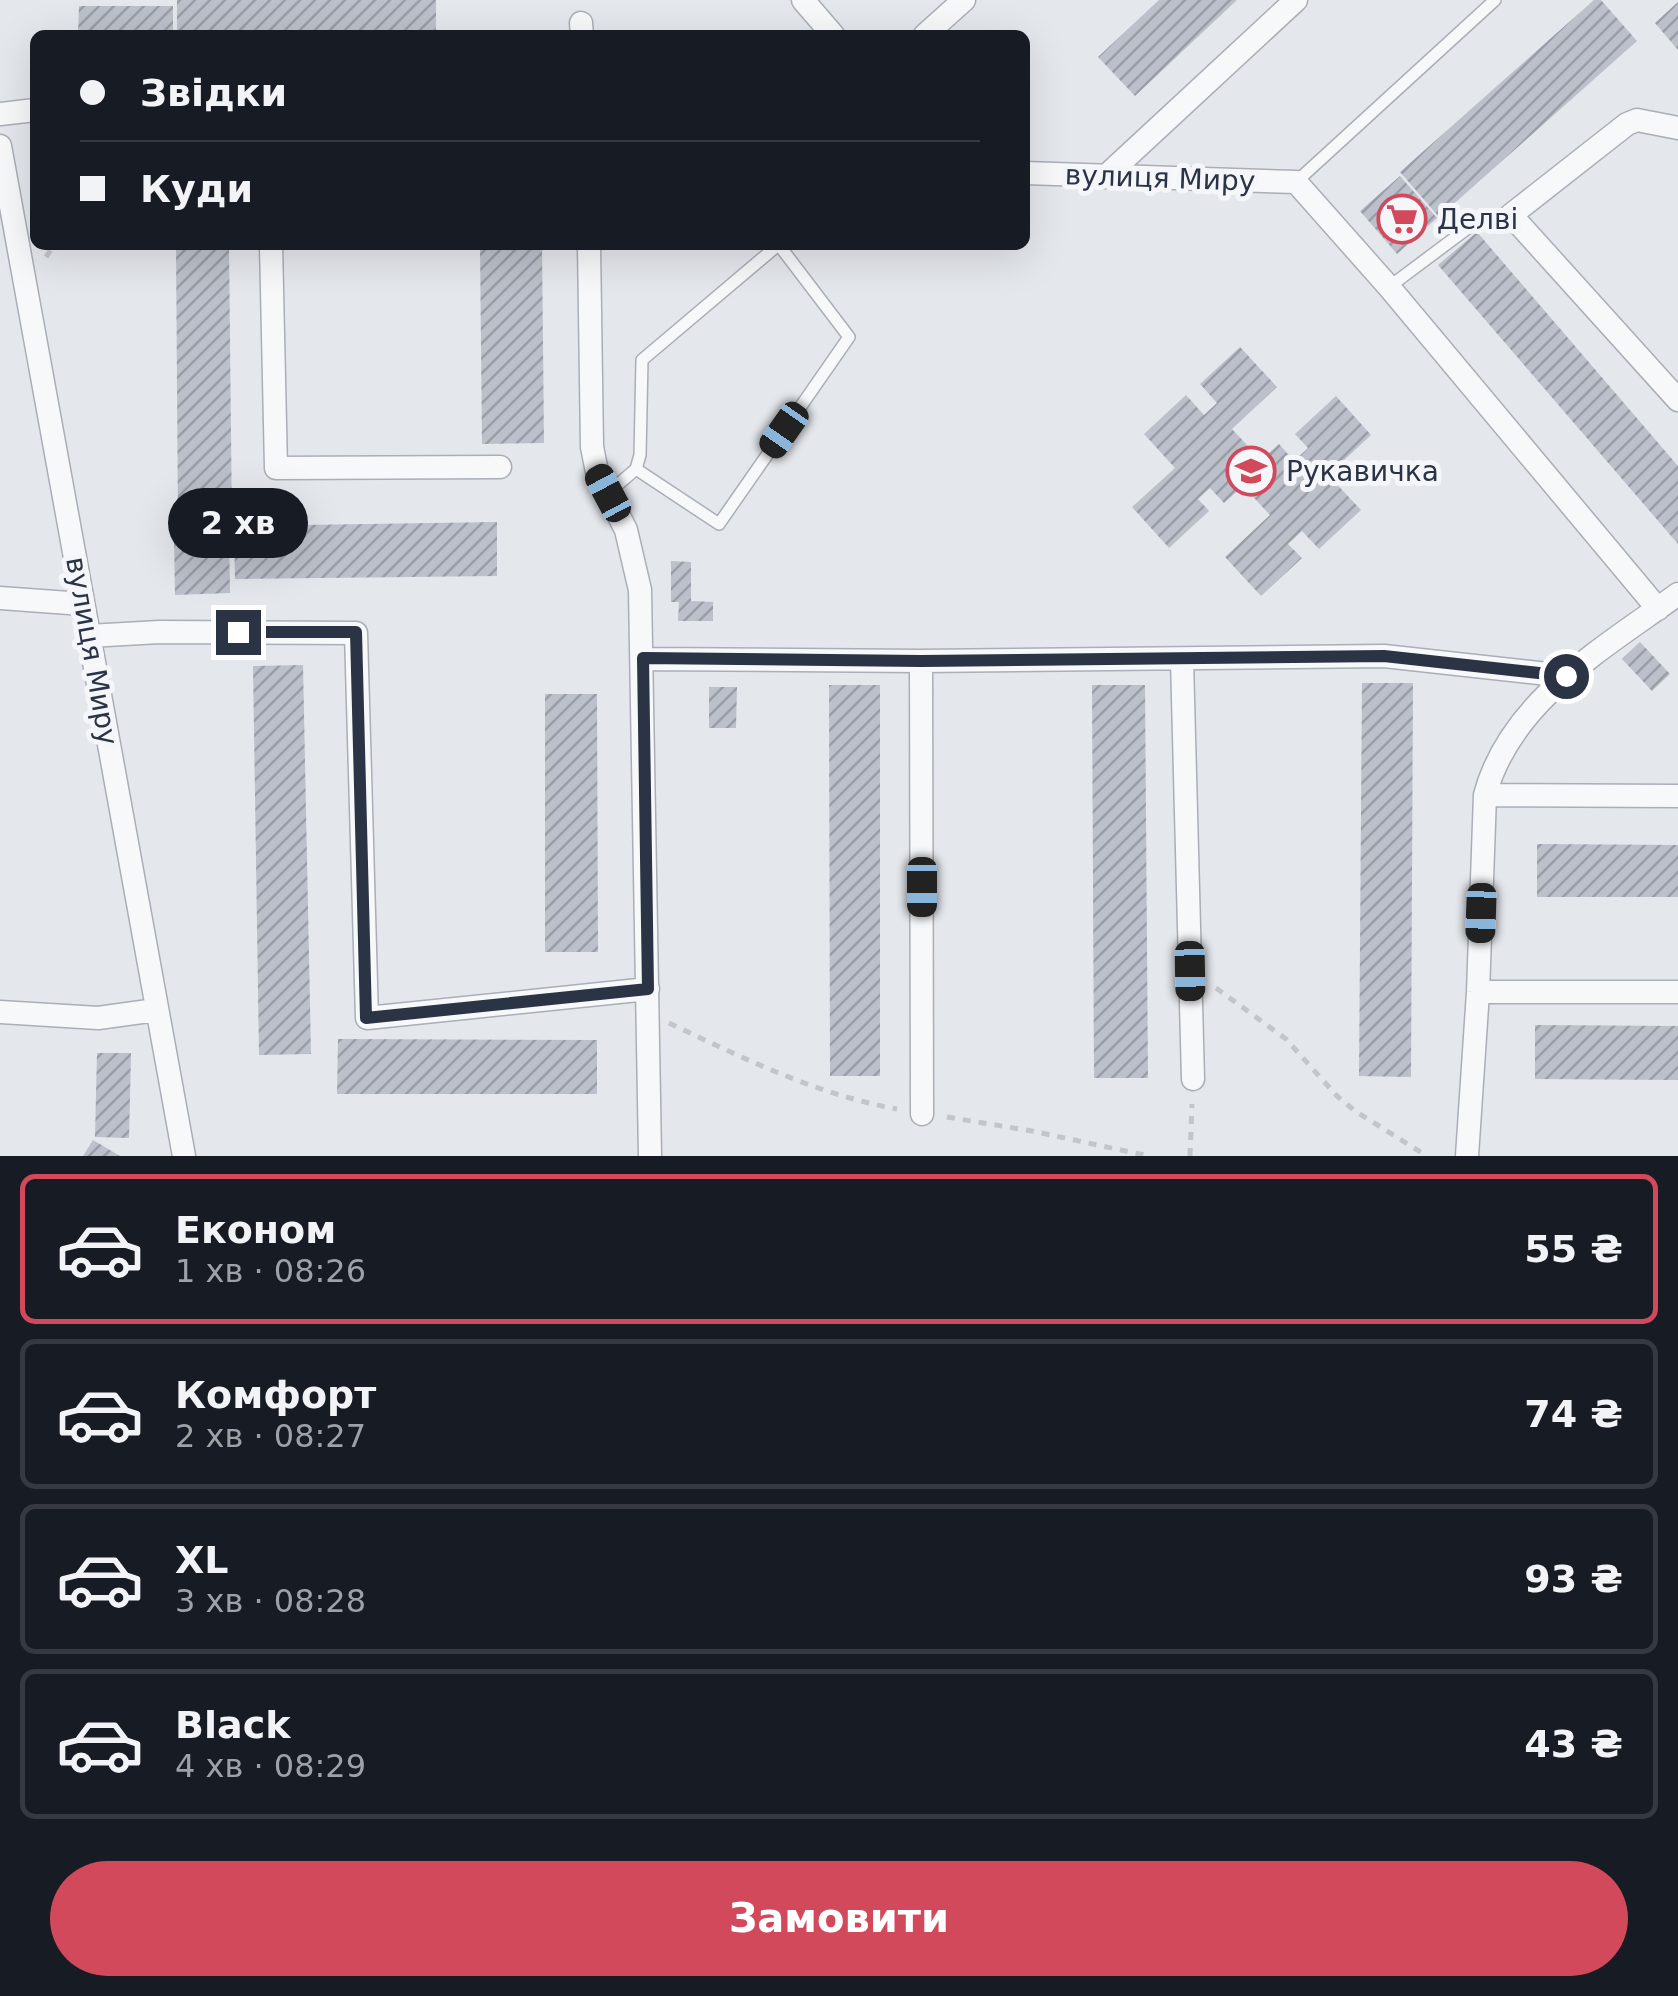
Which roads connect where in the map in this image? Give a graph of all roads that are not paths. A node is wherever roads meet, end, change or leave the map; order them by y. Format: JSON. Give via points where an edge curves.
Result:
{"nodes":[{"id":1,"x":804,"y":0,"type":"edge"},
{"id":2,"x":964,"y":0,"type":"edge"},
{"id":3,"x":1296,"y":0,"type":"edge"},
{"id":4,"x":1494,"y":0,"type":"edge"},
{"id":5,"x":829,"y":30,"type":"edge"},
{"id":6,"x":931,"y":30,"type":"edge"},
{"id":7,"x":30,"y":111,"type":"edge"},
{"id":8,"x":0,"y":114,"type":"edge"},
{"id":9,"x":1678,"y":128,"type":"edge"},
{"id":10,"x":0,"y":146,"type":"edge"},
{"id":11,"x":1030,"y":173,"type":"edge"},
{"id":12,"x":1105,"y":177,"type":"junction"},
{"id":13,"x":1296,"y":182,"type":"junction"},
{"id":14,"x":1511,"y":215,"type":"junction"},
{"id":15,"x":270,"y":250,"type":"edge"},
{"id":16,"x":589,"y":250,"type":"edge"},
{"id":17,"x":772,"y":250,"type":"edge"},
{"id":18,"x":782,"y":250,"type":"edge"},
{"id":19,"x":1389,"y":288,"type":"junction"},
{"id":20,"x":1678,"y":400,"type":"edge"},
{"id":21,"x":500,"y":467,"type":"dead end"},
{"id":22,"x":636,"y":469,"type":"junction"},
{"id":23,"x":608,"y":493,"type":"junction"},
{"id":24,"x":1678,"y":594,"type":"edge"},
{"id":25,"x":0,"y":598,"type":"edge"},
{"id":26,"x":83,"y":604,"type":"junction"},
{"id":27,"x":1658,"y":609,"type":"junction"},
{"id":28,"x":89,"y":636,"type":"junction"},
{"id":29,"x":643,"y":658,"type":"junction"},
{"id":30,"x":1182,"y":660,"type":"junction"},
{"id":31,"x":921,"y":661,"type":"junction"},
{"id":32,"x":1566,"y":676,"type":"junction"},
{"id":33,"x":1485,"y":796,"type":"junction"},
{"id":34,"x":1678,"y":796,"type":"edge"},
{"id":35,"x":648,"y":989,"type":"junction"},
{"id":36,"x":1478,"y":992,"type":"junction"},
{"id":37,"x":1678,"y":992,"type":"edge"},
{"id":38,"x":156,"y":1010,"type":"junction"},
{"id":39,"x":0,"y":1012,"type":"edge"},
{"id":40,"x":1193,"y":1079,"type":"road end"},
{"id":41,"x":922,"y":1114,"type":"dead end"},
{"id":42,"x":184,"y":1156,"type":"edge"},
{"id":43,"x":650,"y":1156,"type":"edge"},
{"id":44,"x":1467,"y":1156,"type":"edge"}],
"edges":[{"from":1,"to":5,"type":"street"},
{"from":2,"to":6,"type":"street"},
{"from":3,"to":12,"type":"street"},
{"from":4,"to":13,"type":"lane"},
{"from":7,"to":8,"type":"street"},
{"from":9,"to":14,"type":"street","via":[[1627,124]]},
{"from":10,"to":26,"type":"street","name":"вулиця Миру"},
{"from":11,"to":12,"type":"street","name":"вулиця Миру"},
{"from":12,"to":13,"type":"street","name":"вулиця Миру"},
{"from":13,"to":19,"type":"street"},
{"from":14,"to":19,"type":"lane","via":[[1480,218]]},
{"from":14,"to":20,"type":"street"},
{"from":15,"to":21,"type":"street","via":[[276,468]]},
{"from":16,"to":23,"type":"street","via":[[592,447]]},
{"from":17,"to":22,"type":"lane","via":[[642,360]]},
{"from":18,"to":22,"type":"lane","via":[[849,338],[719,524]]},
{"from":19,"to":27,"type":"street"},
{"from":22,"to":23,"type":"lane"},
{"from":23,"to":29,"type":"street","via":[[635,558]]},
{"from":24,"to":27,"type":"street"},
{"from":25,"to":26,"type":"street"},
{"from":26,"to":28,"type":"street","name":"вулиця Миру"},
{"from":27,"to":32,"type":"street"},
{"from":28,"to":35,"type":"street","via":[[356,632],[366,1018]]},
{"from":28,"to":38,"type":"street","name":"вулиця Миру"},
{"from":29,"to":31,"type":"street"},
{"from":29,"to":35,"type":"street"},
{"from":30,"to":31,"type":"street"},
{"from":30,"to":32,"type":"street","via":[[1384,656]]},
{"from":30,"to":40,"type":"street"},
{"from":31,"to":41,"type":"street"},
{"from":32,"to":33,"type":"street","via":[[1506,746]]},
{"from":33,"to":34,"type":"street"},
{"from":33,"to":36,"type":"street"},
{"from":35,"to":43,"type":"street"},
{"from":36,"to":37,"type":"street"},
{"from":36,"to":44,"type":"street"},
{"from":38,"to":39,"type":"street","via":[[98,1018]]},
{"from":38,"to":42,"type":"street","name":"вулиця Миру"}]}
